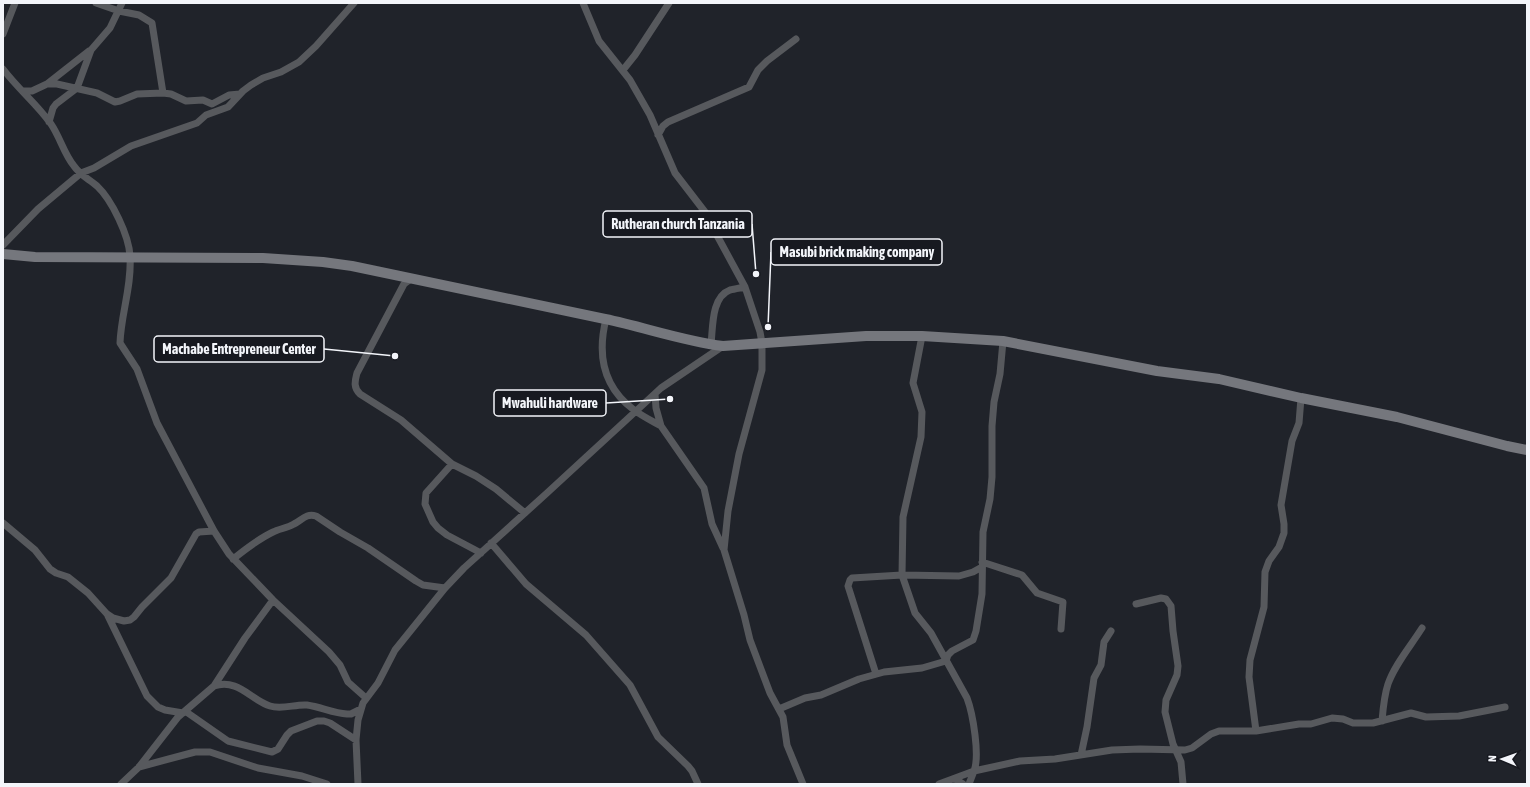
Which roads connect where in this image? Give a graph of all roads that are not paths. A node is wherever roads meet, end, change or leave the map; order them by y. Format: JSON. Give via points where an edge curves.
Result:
{"nodes":[{"id":1,"x":15,"y":3,"type":"edge"},
{"id":2,"x":96,"y":3,"type":"edge"},
{"id":3,"x":122,"y":3,"type":"edge"},
{"id":4,"x":354,"y":3,"type":"edge"},
{"id":5,"x":583,"y":3,"type":"edge"},
{"id":6,"x":669,"y":3,"type":"edge"},
{"id":7,"x":119,"y":11,"type":"junction"},
{"id":8,"x":3,"y":34,"type":"edge"},
{"id":9,"x":796,"y":39,"type":"dead end"},
{"id":10,"x":91,"y":50,"type":"junction"},
{"id":11,"x":3,"y":70,"type":"edge"},
{"id":12,"x":623,"y":70,"type":"junction"},
{"id":13,"x":3,"y":82,"type":"edge"},
{"id":14,"x":13,"y":82,"type":"junction"},
{"id":15,"x":47,"y":84,"type":"junction"},
{"id":16,"x":77,"y":88,"type":"junction"},
{"id":17,"x":22,"y":90,"type":"junction"},
{"id":18,"x":164,"y":93,"type":"junction"},
{"id":19,"x":240,"y":94,"type":"junction"},
{"id":20,"x":49,"y":122,"type":"junction"},
{"id":21,"x":658,"y":135,"type":"junction"},
{"id":22,"x":80,"y":173,"type":"junction"},
{"id":23,"x":3,"y":245,"type":"edge"},
{"id":24,"x":3,"y":254,"type":"edge"},
{"id":25,"x":130,"y":256,"type":"junction"},
{"id":26,"x":411,"y":279,"type":"junction"},
{"id":27,"x":745,"y":287,"type":"junction"},
{"id":28,"x":606,"y":319,"type":"junction"},
{"id":29,"x":922,"y":336,"type":"junction"},
{"id":30,"x":1003,"y":341,"type":"junction"},
{"id":31,"x":762,"y":343,"type":"junction"},
{"id":32,"x":711,"y":344,"type":"junction"},
{"id":33,"x":724,"y":346,"type":"junction"},
{"id":34,"x":654,"y":394,"type":"junction"},
{"id":35,"x":1301,"y":398,"type":"junction"},
{"id":36,"x":635,"y":411,"type":"junction"},
{"id":37,"x":661,"y":426,"type":"junction"},
{"id":38,"x":1527,"y":450,"type":"edge"},
{"id":39,"x":452,"y":464,"type":"junction"},
{"id":40,"x":525,"y":513,"type":"junction"},
{"id":41,"x":3,"y":523,"type":"edge"},
{"id":42,"x":214,"y":531,"type":"junction"},
{"id":43,"x":492,"y":543,"type":"junction"},
{"id":44,"x":724,"y":550,"type":"junction"},
{"id":45,"x":481,"y":553,"type":"junction"},
{"id":46,"x":233,"y":559,"type":"junction"},
{"id":47,"x":982,"y":564,"type":"junction"},
{"id":48,"x":902,"y":575,"type":"junction"},
{"id":49,"x":445,"y":588,"type":"junction"},
{"id":50,"x":273,"y":600,"type":"junction"},
{"id":51,"x":1136,"y":604,"type":"dead end"},
{"id":52,"x":106,"y":614,"type":"junction"},
{"id":53,"x":1422,"y":628,"type":"dead end"},
{"id":54,"x":1061,"y":629,"type":"dead end"},
{"id":55,"x":1111,"y":631,"type":"dead end"},
{"id":56,"x":946,"y":661,"type":"junction"},
{"id":57,"x":876,"y":674,"type":"junction"},
{"id":58,"x":214,"y":686,"type":"junction"},
{"id":59,"x":366,"y":698,"type":"junction"},
{"id":60,"x":1505,"y":707,"type":"dead end"},
{"id":61,"x":361,"y":709,"type":"junction"},
{"id":62,"x":779,"y":709,"type":"junction"},
{"id":63,"x":184,"y":712,"type":"junction"},
{"id":64,"x":1382,"y":721,"type":"junction"},
{"id":65,"x":1256,"y":731,"type":"junction"},
{"id":66,"x":356,"y":740,"type":"junction"},
{"id":67,"x":1177,"y":751,"type":"junction"},
{"id":68,"x":1081,"y":755,"type":"junction"},
{"id":69,"x":139,"y":768,"type":"junction"},
{"id":70,"x":974,"y":771,"type":"junction"},
{"id":71,"x":955,"y":779,"type":"junction"},
{"id":72,"x":122,"y":784,"type":"edge"},
{"id":73,"x":327,"y":784,"type":"edge"},
{"id":74,"x":358,"y":784,"type":"edge"},
{"id":75,"x":698,"y":784,"type":"edge"},
{"id":76,"x":803,"y":784,"type":"edge"},
{"id":77,"x":939,"y":784,"type":"edge"},
{"id":78,"x":963,"y":784,"type":"edge"},
{"id":79,"x":969,"y":784,"type":"edge"},
{"id":80,"x":1183,"y":784,"type":"edge"}],
"edges":[{"from":1,"to":8,"type":"street"},
{"from":2,"to":7,"type":"street"},
{"from":3,"to":7,"type":"street"},
{"from":4,"to":19,"type":"street","via":[[299,62],[259,80]]},
{"from":5,"to":12,"type":"street","via":[[599,41]]},
{"from":6,"to":12,"type":"street"},
{"from":7,"to":10,"type":"street","via":[[110,28]]},
{"from":7,"to":18,"type":"street","via":[[139,15],[152,22]]},
{"from":9,"to":21,"type":"street","via":[[758,70],[749,87],[668,122]]},
{"from":10,"to":15,"type":"street"},
{"from":10,"to":16,"type":"street"},
{"from":11,"to":14,"type":"street"},
{"from":12,"to":21,"type":"street","via":[[650,115]]},
{"from":13,"to":14,"type":"street"},
{"from":14,"to":17,"type":"street"},
{"from":15,"to":16,"type":"street"},
{"from":15,"to":17,"type":"street","via":[[32,91]]},
{"from":16,"to":18,"type":"street","via":[[97,93],[115,102],[137,94]]},
{"from":16,"to":20,"type":"street","via":[[56,104]]},
{"from":17,"to":20,"type":"street"},
{"from":18,"to":19,"type":"street","via":[[186,101],[203,100],[212,104],[229,95]]},
{"from":19,"to":22,"type":"street","via":[[228,107],[206,115],[197,123],[131,146],[94,168]]},
{"from":20,"to":22,"type":"street","via":[[70,161]]},
{"from":21,"to":27,"type":"street","via":[[674,173],[705,212]]},
{"from":22,"to":23,"type":"street","via":[[38,209]]},
{"from":22,"to":25,"type":"street","via":[[101,190],[114,209],[129,246]]},
{"from":24,"to":25,"type":"street","via":[[35,257]]},
{"from":25,"to":26,"type":"street","via":[[263,258],[323,262]]},
{"from":25,"to":42,"type":"street","via":[[130,278],[120,346],[137,369],[157,423]]},
{"from":26,"to":28,"type":"street"},
{"from":26,"to":39,"type":"street","via":[[404,284],[357,373],[355,387],[360,394],[401,420]]},
{"from":27,"to":31,"type":"street"},
{"from":27,"to":32,"type":"street","via":[[728,291],[717,301]]},
{"from":28,"to":32,"type":"street"},
{"from":28,"to":36,"type":"street","via":[[601,344],[603,365],[618,395]]},
{"from":29,"to":30,"type":"street"},
{"from":29,"to":31,"type":"street","via":[[866,336]]},
{"from":29,"to":48,"type":"street","via":[[913,383],[922,412],[921,437],[903,517]]},
{"from":30,"to":35,"type":"street","via":[[1157,371],[1219,379]]},
{"from":30,"to":47,"type":"street","via":[[994,402],[992,477],[983,532]]},
{"from":31,"to":33,"type":"street"},
{"from":31,"to":44,"type":"street","via":[[762,370],[739,454],[728,511]]},
{"from":32,"to":33,"type":"street"},
{"from":33,"to":34,"type":"street","via":[[691,366]]},
{"from":34,"to":36,"type":"street"},
{"from":34,"to":37,"type":"street"},
{"from":35,"to":38,"type":"street","via":[[1397,417]]},
{"from":35,"to":65,"type":"street","via":[[1299,423],[1292,441],[1281,505],[1284,533],[1264,572],[1264,607],[1250,660],[1249,676]]},
{"from":36,"to":37,"type":"street"},
{"from":36,"to":40,"type":"street"},
{"from":37,"to":44,"type":"street","via":[[704,488],[712,524]]},
{"from":39,"to":40,"type":"street","via":[[496,489]]},
{"from":39,"to":45,"type":"street","via":[[426,493],[425,504],[438,528]]},
{"from":40,"to":43,"type":"street"},
{"from":41,"to":52,"type":"street","via":[[35,550],[50,569],[68,576],[88,592]]},
{"from":42,"to":46,"type":"street"},
{"from":42,"to":52,"type":"street","via":[[196,534],[171,578],[130,620],[124,621]]},
{"from":43,"to":45,"type":"street"},
{"from":43,"to":75,"type":"street","via":[[526,584],[586,635],[630,685],[658,737],[688,766]]},
{"from":44,"to":62,"type":"street","via":[[750,640],[770,693]]},
{"from":45,"to":49,"type":"street"},
{"from":46,"to":49,"type":"street","via":[[272,532],[312,514],[423,585]]},
{"from":46,"to":50,"type":"street"},
{"from":47,"to":48,"type":"street","via":[[973,572],[959,576]]},
{"from":47,"to":54,"type":"street","via":[[1022,575],[1036,593],[1063,602]]},
{"from":47,"to":56,"type":"street","via":[[982,594],[975,636],[969,642],[952,650]]},
{"from":48,"to":56,"type":"street","via":[[916,613],[931,633]]},
{"from":48,"to":57,"type":"street","via":[[852,578],[848,583]]},
{"from":49,"to":59,"type":"street","via":[[395,650],[378,683]]},
{"from":50,"to":58,"type":"street"},
{"from":50,"to":59,"type":"street","via":[[329,652],[340,665],[348,682]]},
{"from":51,"to":67,"type":"street","via":[[1161,598],[1166,599],[1170,606],[1178,666],[1177,675],[1166,700],[1165,712]]},
{"from":52,"to":63,"type":"street","via":[[147,696],[158,707]]},
{"from":53,"to":64,"type":"street","via":[[1392,674],[1387,686]]},
{"from":55,"to":68,"type":"street","via":[[1104,642],[1101,664],[1094,678],[1088,727]]},
{"from":56,"to":57,"type":"street","via":[[922,668]]},
{"from":56,"to":70,"type":"street","via":[[965,693],[969,705],[975,743]]},
{"from":57,"to":62,"type":"street","via":[[821,696],[805,698]]},
{"from":58,"to":61,"type":"street","via":[[236,687],[268,706],[277,708],[309,705],[347,714]]},
{"from":58,"to":63,"type":"street"},
{"from":59,"to":61,"type":"street"},
{"from":60,"to":64,"type":"street","via":[[1459,716],[1426,716],[1411,713]]},
{"from":61,"to":66,"type":"street"},
{"from":62,"to":76,"type":"street","via":[[783,717],[787,745]]},
{"from":63,"to":66,"type":"street","via":[[228,741],[272,752],[278,749],[291,731],[317,721],[330,723]]},
{"from":63,"to":69,"type":"street"},
{"from":64,"to":65,"type":"street","via":[[1367,724],[1332,718],[1311,724]]},
{"from":65,"to":67,"type":"street","via":[[1216,732],[1192,748]]},
{"from":66,"to":74,"type":"street"},
{"from":67,"to":68,"type":"street","via":[[1133,749]]},
{"from":67,"to":80,"type":"street"},
{"from":68,"to":70,"type":"street","via":[[1020,761]]},
{"from":69,"to":72,"type":"street"},
{"from":69,"to":73,"type":"street","via":[[195,752],[210,752],[258,768],[302,776]]},
{"from":70,"to":71,"type":"street"},
{"from":70,"to":79,"type":"street"},
{"from":71,"to":77,"type":"street"},
{"from":71,"to":78,"type":"street"}]}
